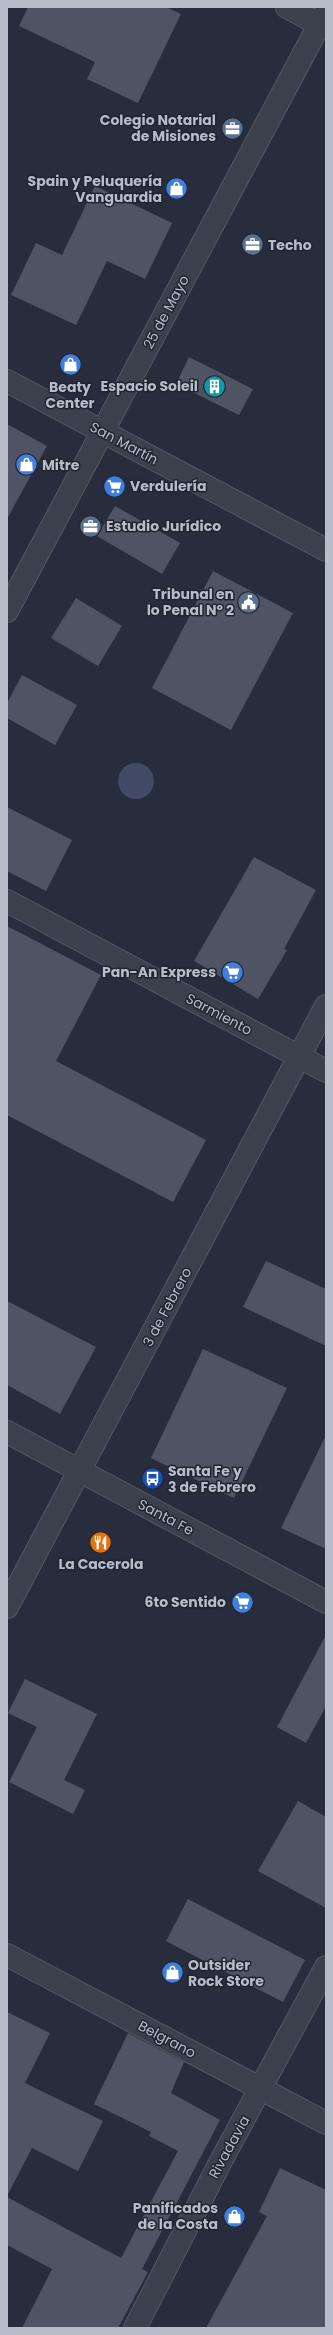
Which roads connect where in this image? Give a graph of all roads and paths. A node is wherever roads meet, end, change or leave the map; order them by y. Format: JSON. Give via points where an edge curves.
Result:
{"nodes":[{"id":1,"x":287,"y":7,"type":"edge"},
{"id":2,"x":324,"y":21,"type":"edge"},
{"id":3,"x":7,"y":381,"type":"edge"},
{"id":4,"x":102,"y":432,"type":"junction"},
{"id":5,"x":326,"y":550,"type":"edge"},
{"id":6,"x":7,"y":611,"type":"edge"},
{"id":7,"x":7,"y":901,"type":"edge"},
{"id":8,"x":326,"y":1006,"type":"edge"},
{"id":9,"x":299,"y":1056,"type":"junction"},
{"id":10,"x":326,"y":1071,"type":"edge"},
{"id":11,"x":7,"y":1432,"type":"edge"},
{"id":12,"x":80,"y":1471,"type":"junction"},
{"id":13,"x":326,"y":1602,"type":"edge"},
{"id":14,"x":7,"y":1607,"type":"edge"},
{"id":15,"x":7,"y":1955,"type":"edge"},
{"id":16,"x":326,"y":1967,"type":"edge"},
{"id":17,"x":262,"y":2089,"type":"junction"},
{"id":18,"x":326,"y":2123,"type":"edge"},
{"id":19,"x":136,"y":2328,"type":"edge"}],
"edges":[{"from":1,"to":2,"type":"street"},
{"from":2,"to":4,"type":"street","name":"25 de Mayo"},
{"from":3,"to":4,"type":"street","name":"San Martín"},
{"from":4,"to":5,"type":"street","name":"San Martín"},
{"from":4,"to":6,"type":"street","name":"25 de Mayo"},
{"from":7,"to":9,"type":"street","name":"Sarmiento"},
{"from":8,"to":9,"type":"street","name":"3 de Febrero"},
{"from":9,"to":10,"type":"street","name":"Sarmiento"},
{"from":9,"to":12,"type":"street","name":"3 de Febrero"},
{"from":11,"to":12,"type":"street","name":"Santa Fe"},
{"from":12,"to":13,"type":"street","name":"Santa Fe"},
{"from":12,"to":14,"type":"street","name":"3 de Febrero"},
{"from":15,"to":17,"type":"street","name":"Belgrano"},
{"from":16,"to":17,"type":"street","name":"Rivadavia"},
{"from":17,"to":18,"type":"street","name":"Belgrano"},
{"from":17,"to":19,"type":"street","name":"Rivadavia","via":[[222,2159]]}]}
